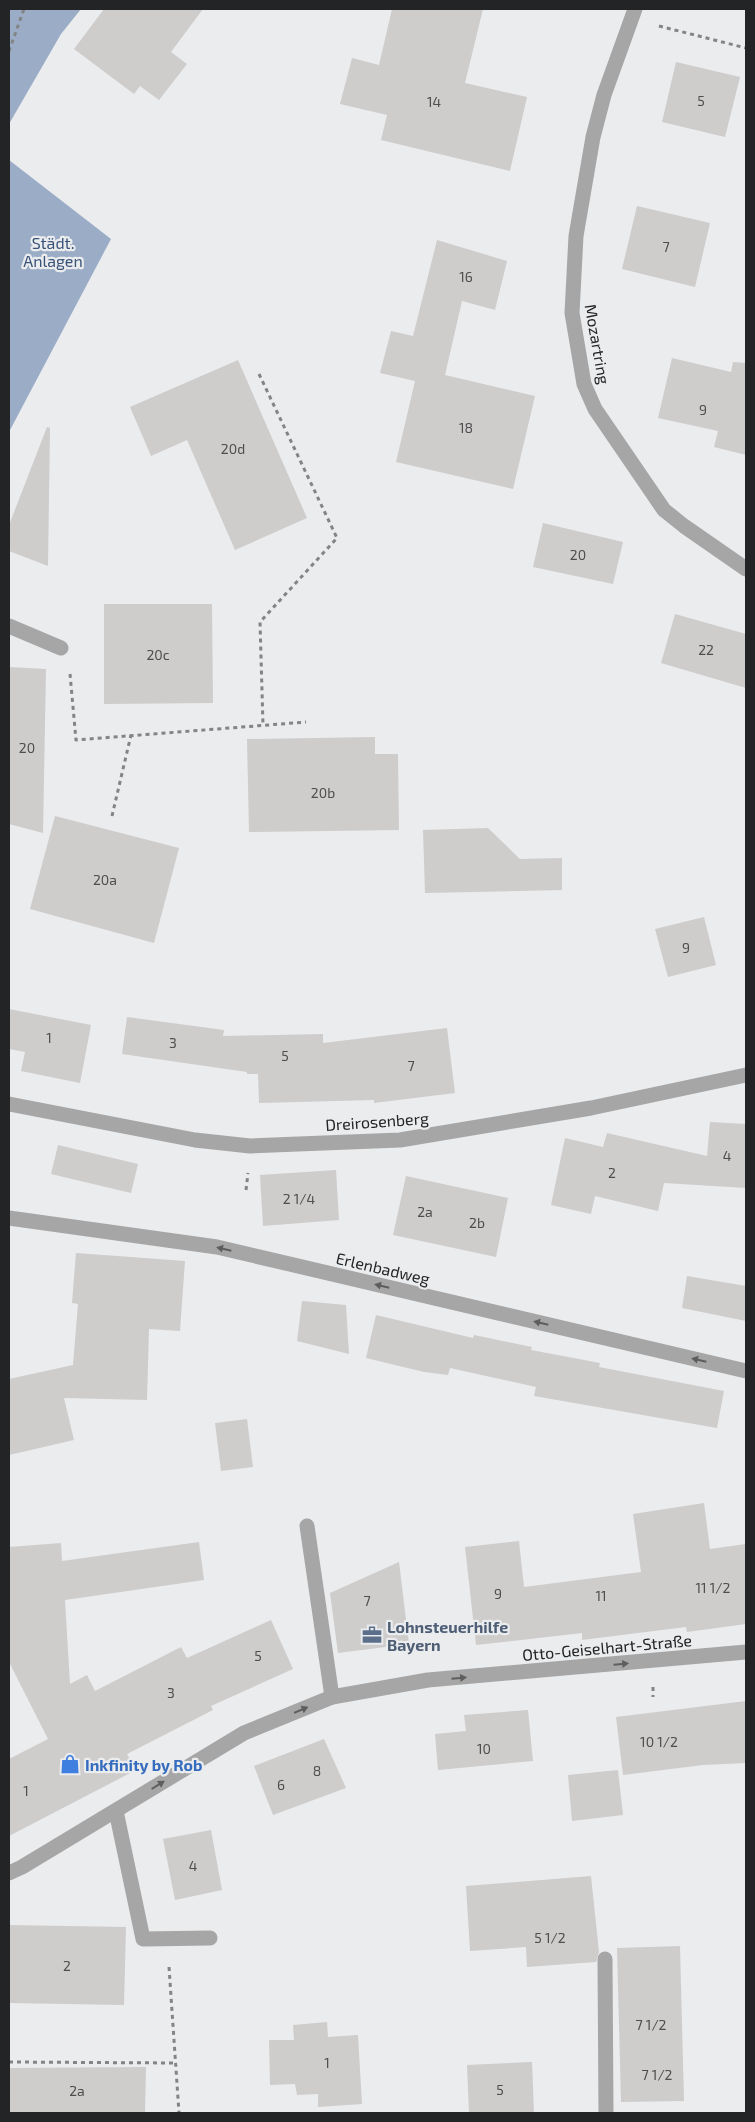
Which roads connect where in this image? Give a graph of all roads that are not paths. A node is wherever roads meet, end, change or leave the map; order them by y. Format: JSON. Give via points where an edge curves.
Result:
{"nodes":[{"id":1,"x":632,"y":14,"type":"edge"},
{"id":2,"x":746,"y":569,"type":"edge"},
{"id":3,"x":9,"y":626,"type":"edge"},
{"id":4,"x":61,"y":648,"type":"road end"},
{"id":5,"x":746,"y":1075,"type":"edge"},
{"id":6,"x":9,"y":1104,"type":"edge"},
{"id":7,"x":9,"y":1218,"type":"edge"},
{"id":8,"x":746,"y":1371,"type":"edge"},
{"id":9,"x":307,"y":1526,"type":"dead end"},
{"id":10,"x":746,"y":1652,"type":"edge"},
{"id":11,"x":332,"y":1697,"type":"junction"},
{"id":12,"x":116,"y":1811,"type":"junction"},
{"id":13,"x":9,"y":1873,"type":"edge"},
{"id":14,"x":210,"y":1938,"type":"dead end"},
{"id":15,"x":605,"y":1958,"type":"dead end"},
{"id":16,"x":606,"y":2113,"type":"edge"}],
"edges":[{"from":1,"to":2,"type":"street","name":"Mozartring","via":[[592,138],[576,236],[572,313],[584,384],[595,410],[664,510]]},
{"from":3,"to":4,"type":"street"},
{"from":5,"to":6,"type":"street","name":"Dreirosenberg","via":[[582,1110],[400,1140],[250,1146],[195,1140]]},
{"from":8,"to":7,"type":"street","name":"Erlenbadweg","one_way":true,"via":[[217,1247]]},
{"from":9,"to":11,"type":"street"},
{"from":11,"to":10,"type":"street","name":"Otto-Geiselhart-Straße","one_way":true,"via":[[428,1680]]},
{"from":12,"to":11,"type":"street","name":"Otto-Geiselhart-Straße","one_way":true,"via":[[244,1733]]},
{"from":12,"to":13,"type":"street","name":"Otto-Geiselhart-Straße"},
{"from":12,"to":14,"type":"street","via":[[142,1939]]},
{"from":15,"to":16,"type":"street"}]}
